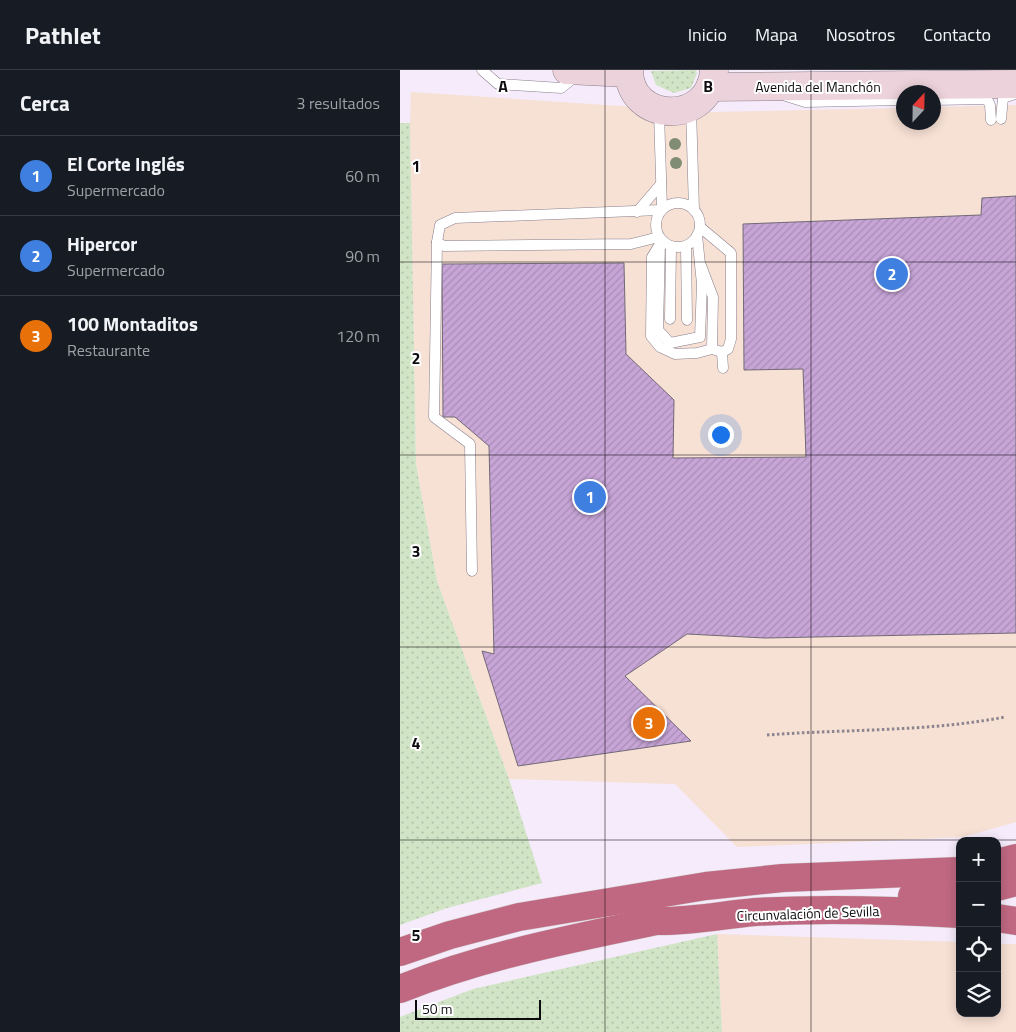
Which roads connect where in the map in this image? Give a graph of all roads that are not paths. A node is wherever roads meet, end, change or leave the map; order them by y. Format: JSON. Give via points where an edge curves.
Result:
{"nodes":[{"id":1,"x":482,"y":70,"type":"edge"},
{"id":2,"x":575,"y":70,"type":"edge"},
{"id":3,"x":628,"y":71,"type":"edge"},
{"id":4,"x":712,"y":78,"type":"edge"},
{"id":5,"x":1016,"y":84,"type":"edge"},
{"id":6,"x":757,"y":87,"type":"junction"},
{"id":7,"x":1016,"y":94,"type":"edge"},
{"id":8,"x":896,"y":100,"type":"edge"},
{"id":9,"x":941,"y":100,"type":"edge"},
{"id":10,"x":691,"y":107,"type":"junction"},
{"id":11,"x":659,"y":110,"type":"junction"},
{"id":12,"x":661,"y":184,"type":"junction"},
{"id":13,"x":661,"y":210,"type":"junction"},
{"id":14,"x":694,"y":210,"type":"junction"},
{"id":15,"x":637,"y":212,"type":"junction"},
{"id":16,"x":699,"y":231,"type":"junction"},
{"id":17,"x":437,"y":242,"type":"junction"},
{"id":18,"x":663,"y":242,"type":"junction"},
{"id":19,"x":686,"y":246,"type":"junction"},
{"id":20,"x":700,"y":263,"type":"junction"},
{"id":21,"x":670,"y":319,"type":"dead end"},
{"id":22,"x":687,"y":320,"type":"dead end"},
{"id":23,"x":717,"y":351,"type":"junction"},
{"id":24,"x":723,"y":368,"type":"dead end"},
{"id":25,"x":472,"y":571,"type":"dead end"},
{"id":26,"x":1016,"y":858,"type":"edge"},
{"id":27,"x":1001,"y":862,"type":"edge"},
{"id":28,"x":956,"y":871,"type":"edge"},
{"id":29,"x":1016,"y":882,"type":"edge"},
{"id":30,"x":1001,"y":886,"type":"edge"},
{"id":31,"x":956,"y":893,"type":"edge"},
{"id":32,"x":956,"y":914,"type":"edge"},
{"id":33,"x":1001,"y":918,"type":"edge"},
{"id":34,"x":1016,"y":920,"type":"edge"},
{"id":35,"x":656,"y":921,"type":"junction"},
{"id":36,"x":400,"y":952,"type":"edge"},
{"id":37,"x":400,"y":989,"type":"edge"}],
"edges":[{"from":1,"to":2,"type":"lane","via":[[498,84],[561,88]]},
{"from":2,"to":3,"type":"main road"},
{"from":3,"to":11,"type":"main road","via":[[638,96]]},
{"from":4,"to":6,"type":"main road","name":"Avenida del Manchón"},
{"from":4,"to":10,"type":"main road","via":[[702,99]]},
{"from":5,"to":6,"type":"main road","name":"Avenida del Manchón"},
{"from":6,"to":8,"type":"lane","via":[[805,102]]},
{"from":7,"to":9,"type":"lane","via":[[1003,98],[996,120],[987,99]]},
{"from":10,"to":11,"type":"main road","via":[[670,112]]},
{"from":10,"to":14,"type":"lane"},
{"from":11,"to":12,"type":"lane"},
{"from":12,"to":13,"type":"lane"},
{"from":12,"to":15,"type":"lane"},
{"from":13,"to":14,"type":"lane","via":[[674,202]]},
{"from":13,"to":15,"type":"lane"},
{"from":13,"to":18,"type":"lane","via":[[655,226]]},
{"from":14,"to":16,"type":"lane","via":[[699,218]]},
{"from":15,"to":17,"type":"lane","via":[[455,218],[440,225]]},
{"from":16,"to":19,"type":"lane"},
{"from":16,"to":20,"type":"lane"},
{"from":16,"to":23,"type":"lane","via":[[730,253],[731,339],[728,349]]},
{"from":17,"to":18,"type":"lane","via":[[444,246]]},
{"from":17,"to":25,"type":"lane","via":[[434,417],[470,444]]},
{"from":18,"to":19,"type":"lane"},
{"from":18,"to":20,"type":"lane","via":[[658,330],[670,343],[700,337]]},
{"from":18,"to":21,"type":"lane"},
{"from":18,"to":23,"type":"lane","via":[[652,257],[651,336],[660,347],[676,354]]},
{"from":19,"to":22,"type":"lane"},
{"from":20,"to":23,"type":"lane","via":[[713,297]]},
{"from":23,"to":24,"type":"lane"},
{"from":26,"to":27,"type":"highway"},
{"from":28,"to":36,"type":"highway","via":[[783,878],[583,905],[519,917]]},
{"from":29,"to":30,"type":"highway"},
{"from":31,"to":35,"type":"highway","via":[[766,899],[672,911]]},
{"from":32,"to":35,"type":"highway","name":"Circunvalación de Sevilla","via":[[845,910],[755,912]]},
{"from":33,"to":34,"type":"highway"},
{"from":35,"to":37,"type":"highway","via":[[526,948],[471,963]]}]}
